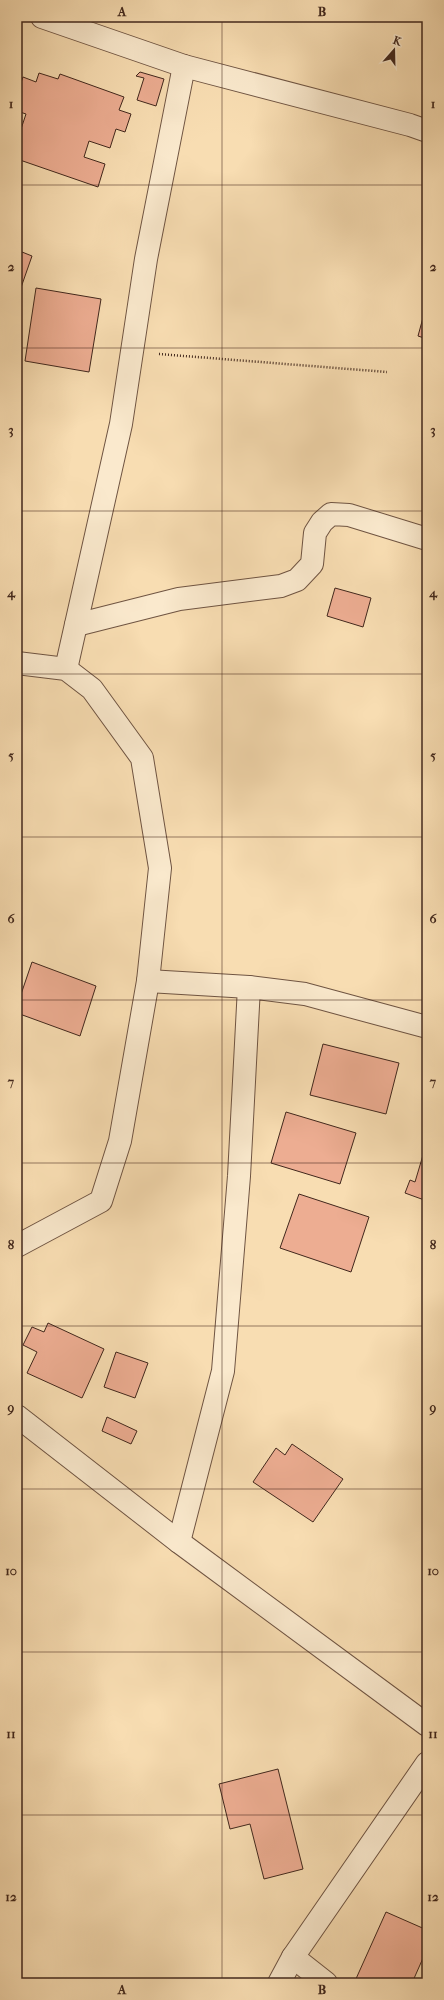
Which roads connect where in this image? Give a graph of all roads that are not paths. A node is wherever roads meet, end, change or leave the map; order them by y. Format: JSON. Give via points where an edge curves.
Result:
{"nodes":[{"id":1,"x":42,"y":17,"type":"edge"},
{"id":2,"x":184,"y":66,"type":"junction"},
{"id":3,"x":427,"y":131,"type":"edge"},
{"id":4,"x":427,"y":539,"type":"edge"},
{"id":5,"x":76,"y":625,"type":"junction"},
{"id":6,"x":17,"y":663,"type":"edge"},
{"id":7,"x":66,"y":669,"type":"junction"},
{"id":8,"x":148,"y":981,"type":"junction"},
{"id":9,"x":249,"y":987,"type":"junction"},
{"id":10,"x":427,"y":1027,"type":"edge"},
{"id":11,"x":17,"y":1246,"type":"edge"},
{"id":12,"x":17,"y":1416,"type":"edge"},
{"id":13,"x":178,"y":1542,"type":"junction"},
{"id":14,"x":427,"y":1725,"type":"edge"},
{"id":15,"x":427,"y":1763,"type":"edge"},
{"id":16,"x":293,"y":1957,"type":"junction"},
{"id":17,"x":279,"y":1983,"type":"edge"},
{"id":18,"x":326,"y":1983,"type":"edge"}],
"edges":[{"from":1,"to":2,"type":"street"},
{"from":2,"to":3,"type":"street"},
{"from":2,"to":5,"type":"street","via":[[146,259],[121,424]]},
{"from":4,"to":5,"type":"street","via":[[349,515],[331,514],[315,533],[312,564],[297,580],[281,586],[179,599]]},
{"from":5,"to":7,"type":"street"},
{"from":6,"to":7,"type":"street"},
{"from":7,"to":8,"type":"street","via":[[92,689],[142,758],[160,868]]},
{"from":8,"to":9,"type":"street"},
{"from":8,"to":11,"type":"street","via":[[120,1141],[101,1201]]},
{"from":9,"to":10,"type":"street","via":[[304,994]]},
{"from":9,"to":13,"type":"street","via":[[239,1176],[223,1371]]},
{"from":12,"to":13,"type":"street"},
{"from":13,"to":14,"type":"street"},
{"from":15,"to":16,"type":"street"},
{"from":16,"to":17,"type":"street"},
{"from":16,"to":18,"type":"street"}]}
